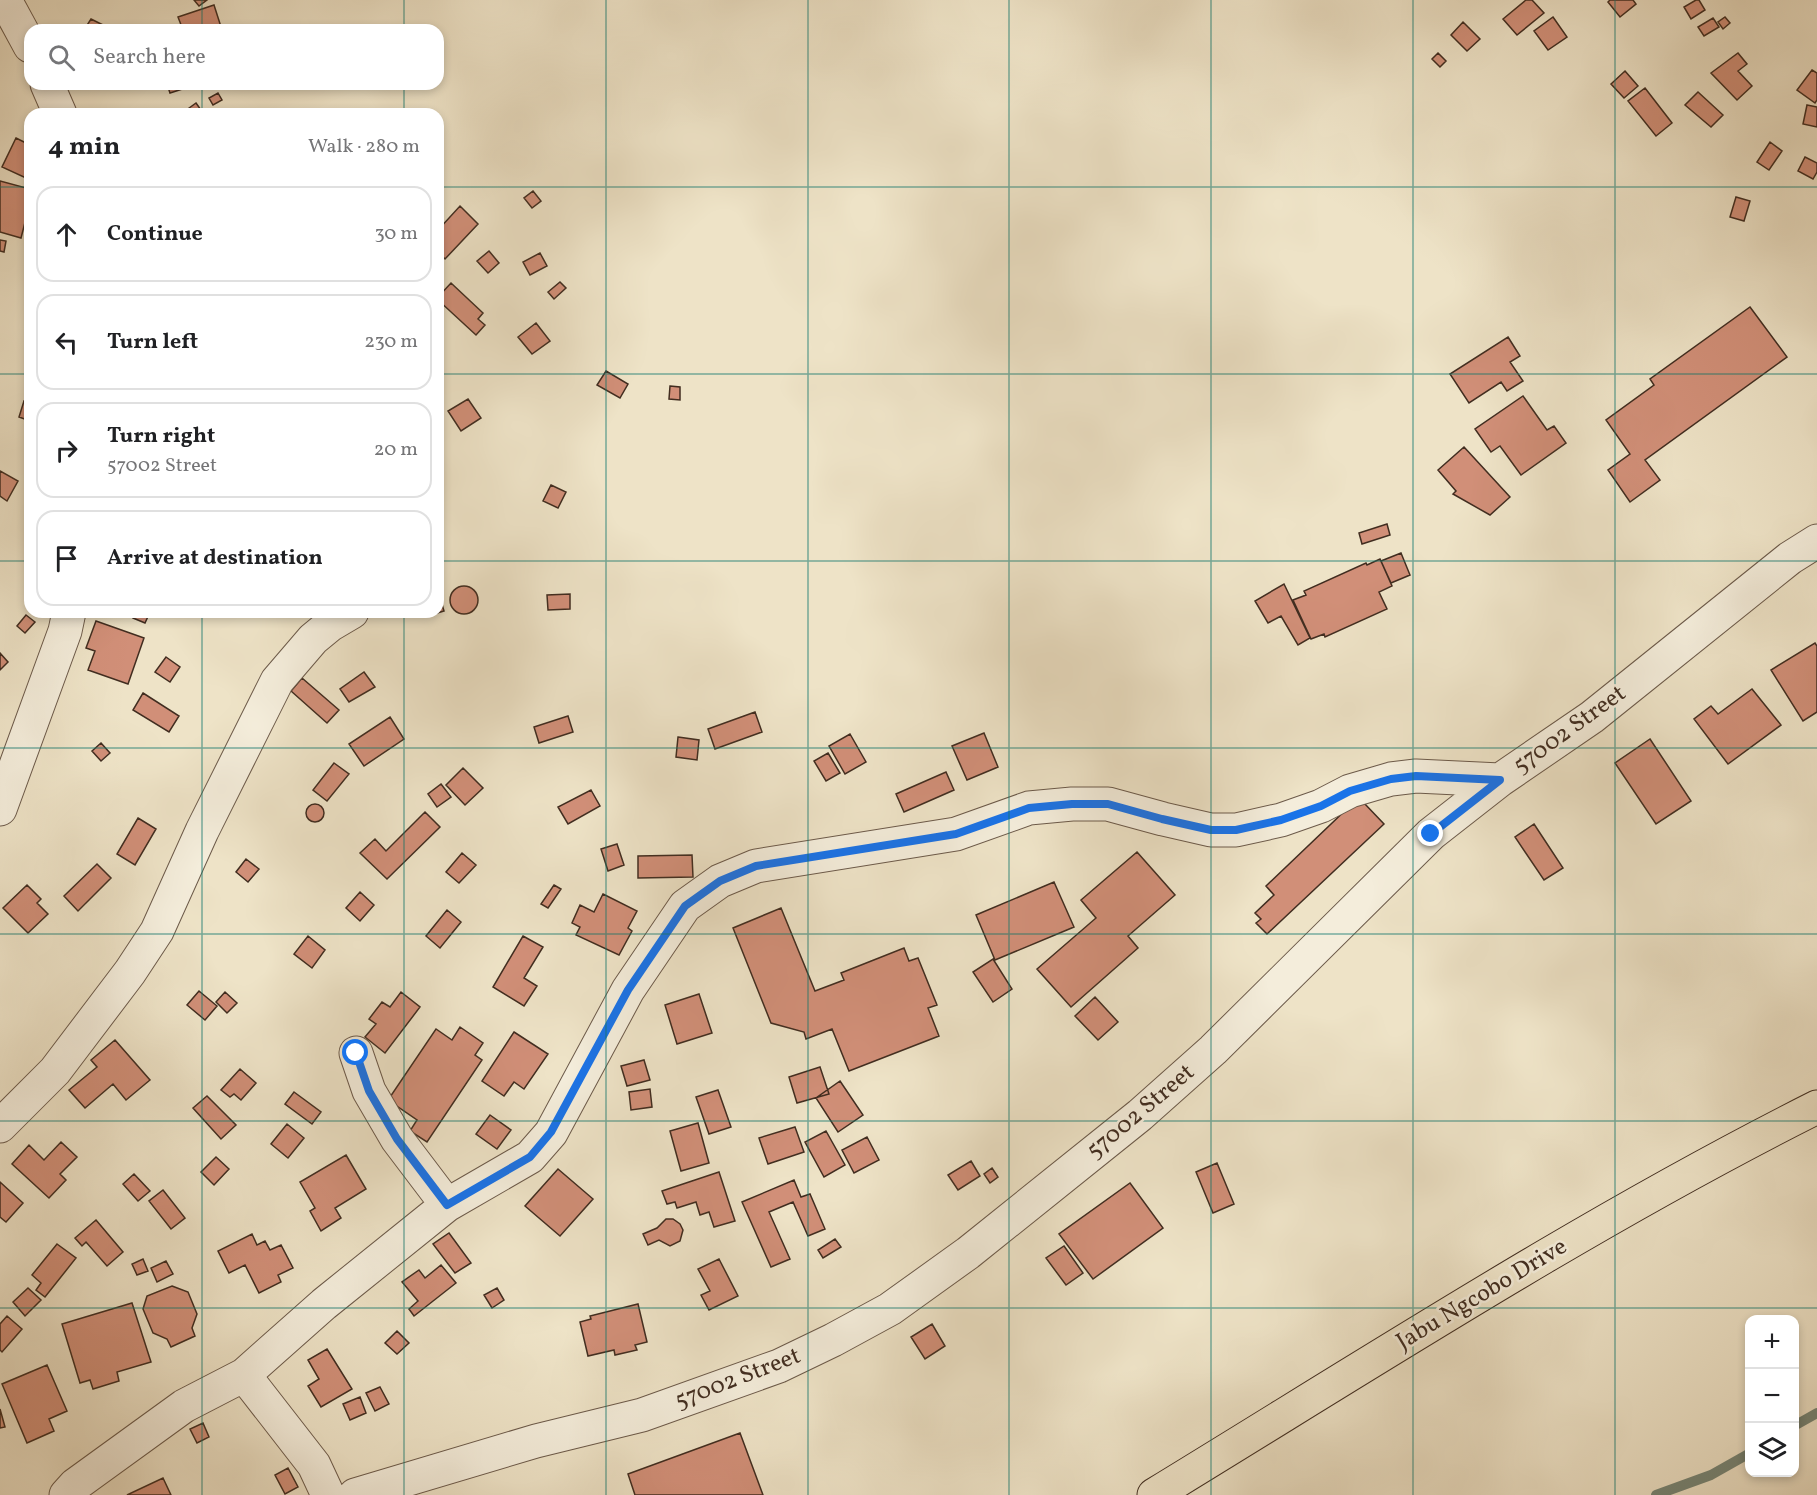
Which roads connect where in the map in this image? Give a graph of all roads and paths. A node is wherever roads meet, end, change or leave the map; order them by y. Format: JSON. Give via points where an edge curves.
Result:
{"nodes":[{"id":1,"x":6,"y":18,"type":"edge"},
{"id":2,"x":24,"y":39,"type":"edge"},
{"id":3,"x":50,"y":90,"type":"edge"},
{"id":4,"x":57,"y":108,"type":"edge"},
{"id":5,"x":1817,"y":541,"type":"edge"},
{"id":6,"x":68,"y":618,"type":"edge"},
{"id":7,"x":342,"y":618,"type":"edge"},
{"id":8,"x":1500,"y":780,"type":"junction"},
{"id":9,"x":0,"y":809,"type":"edge"},
{"id":10,"x":356,"y":1053,"type":"dead end"},
{"id":11,"x":1817,"y":1107,"type":"edge"},
{"id":12,"x":0,"y":1126,"type":"edge"},
{"id":13,"x":447,"y":1205,"type":"junction"},
{"id":14,"x":244,"y":1375,"type":"junction"},
{"id":15,"x":66,"y":1495,"type":"edge"},
{"id":16,"x":328,"y":1495,"type":"edge"},
{"id":17,"x":355,"y":1495,"type":"edge"},
{"id":18,"x":1154,"y":1495,"type":"edge"}],
"edges":[{"from":1,"to":2,"type":"street"},
{"from":3,"to":4,"type":"street"},
{"from":5,"to":8,"type":"street","name":"57002 Street","via":[[1592,717]]},
{"from":6,"to":9,"type":"street"},
{"from":7,"to":12,"type":"street","via":[[313,639],[277,681],[157,931],[55,1071]]},
{"from":8,"to":13,"type":"street","via":[[1416,776],[1391,779],[1350,791],[1281,820],[1236,830],[1211,830],[1108,804],[1029,808],[956,834],[756,866],[720,881],[685,906],[628,990],[551,1132],[530,1157]]},
{"from":8,"to":17,"type":"street","name":"57002 Street","via":[[1431,834],[1213,1050],[1140,1115],[968,1253],[890,1309],[779,1366],[642,1415],[536,1441]]},
{"from":10,"to":13,"type":"street","via":[[369,1091],[391,1130]]},
{"from":11,"to":18,"type":"main road","name":"Jabu Ngcobo Drive","via":[[1723,1154],[1552,1252]]},
{"from":13,"to":14,"type":"street","via":[[324,1304]]},
{"from":14,"to":15,"type":"street","via":[[184,1406]]},
{"from":14,"to":16,"type":"street","via":[[314,1465]]}]}
